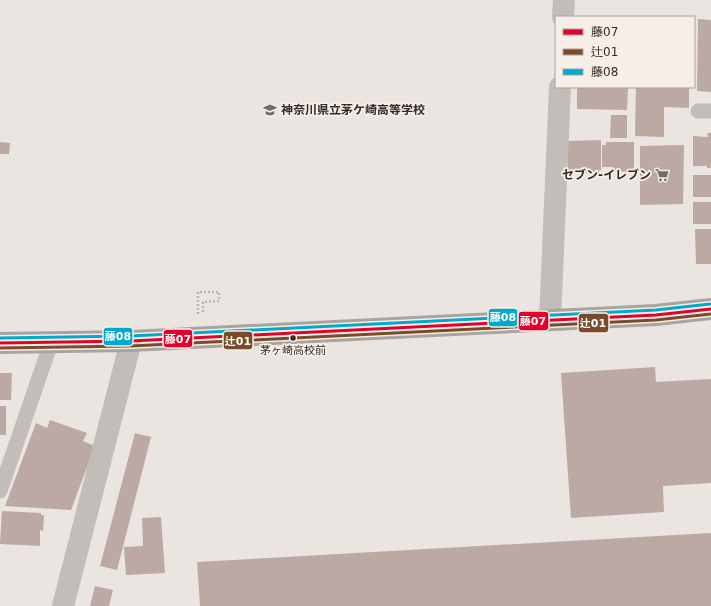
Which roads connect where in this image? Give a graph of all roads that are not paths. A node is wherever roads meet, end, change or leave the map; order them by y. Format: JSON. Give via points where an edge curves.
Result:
{"nodes":[{"id":1,"x":564,"y":0,"type":"edge"},
{"id":2,"x":564,"y":16,"type":"edge"},
{"id":3,"x":560,"y":88,"type":"edge"},
{"id":4,"x":711,"y":309,"type":"edge"},
{"id":5,"x":550,"y":320,"type":"junction"},
{"id":6,"x":131,"y":341,"type":"junction"},
{"id":7,"x":0,"y":343,"type":"edge"},
{"id":8,"x":51,"y":343,"type":"junction"},
{"id":9,"x":0,"y":491,"type":"edge"},
{"id":10,"x":62,"y":606,"type":"edge"}],
"edges":[{"from":1,"to":2,"type":"street"},
{"from":3,"to":5,"type":"street"},
{"from":4,"to":5,"type":"highway","via":[[656,315]]},
{"from":5,"to":6,"type":"highway"},
{"from":6,"to":8,"type":"highway"},
{"from":6,"to":10,"type":"street"},
{"from":7,"to":8,"type":"highway"},
{"from":8,"to":9,"type":"lane"}]}
